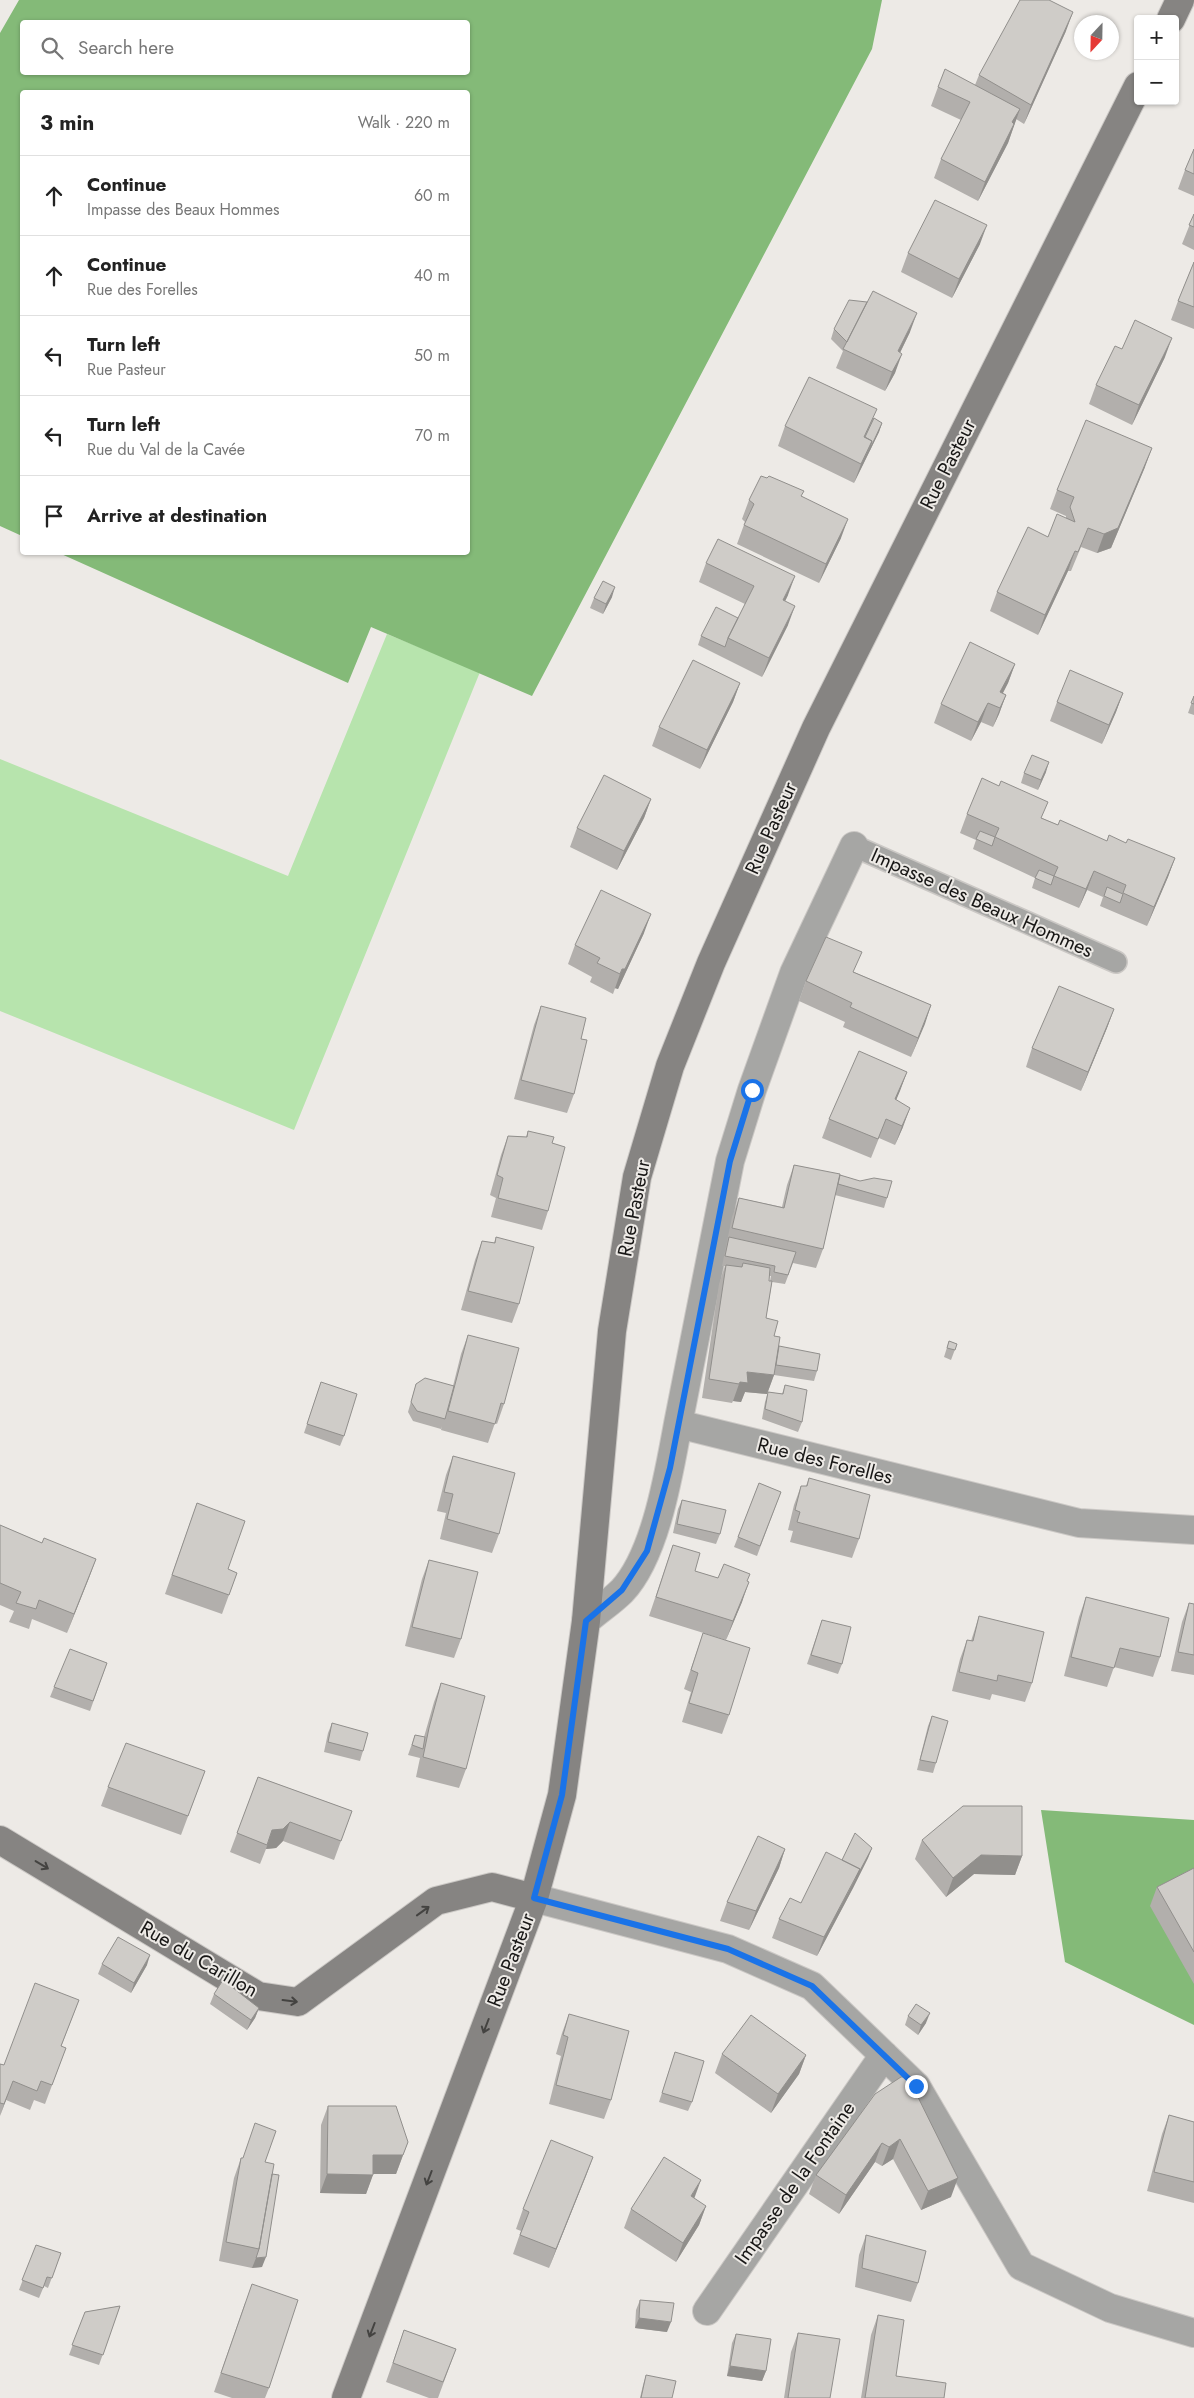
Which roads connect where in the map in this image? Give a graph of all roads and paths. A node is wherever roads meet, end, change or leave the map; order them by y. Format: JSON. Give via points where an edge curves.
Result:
{"nodes":[{"id":1,"x":1180,"y":0,"type":"edge"},
{"id":2,"x":1173,"y":15,"type":"edge"},
{"id":3,"x":1134,"y":94,"type":"edge"},
{"id":4,"x":854,"y":846,"type":"joint"},
{"id":5,"x":1116,"y":962,"type":"dead end"},
{"id":6,"x":678,"y":1424,"type":"junction"},
{"id":7,"x":1194,"y":1530,"type":"edge"},
{"id":8,"x":586,"y":1621,"type":"junction"},
{"id":9,"x":0,"y":1840,"type":"edge"},
{"id":10,"x":534,"y":1898,"type":"junction"},
{"id":11,"x":884,"y":2055,"type":"junction"},
{"id":12,"x":707,"y":2311,"type":"dead end"},
{"id":13,"x":1194,"y":2334,"type":"edge"},
{"id":14,"x":346,"y":2398,"type":"edge"}],
"edges":[{"from":1,"to":2,"type":"street"},
{"from":3,"to":8,"type":"street","name":"Rue Pasteur","via":[[816,728],[711,963],[670,1066],[637,1177],[612,1331]]},
{"from":4,"to":5,"type":"lane","name":"Impasse des Beaux Hommes"},
{"from":4,"to":6,"type":"street","name":"Impasse des Beaux Hommes","via":[[794,973],[732,1152]]},
{"from":6,"to":7,"type":"street","name":"Rue des Forelles","via":[[1079,1523]]},
{"from":6,"to":8,"type":"street","via":[[670,1468],[647,1551],[622,1590]]},
{"from":8,"to":10,"type":"street","name":"Rue Pasteur","via":[[562,1795]]},
{"from":9,"to":10,"type":"street","name":"Rue du Carillon","one_way":true,"via":[[258,1996],[298,2002],[436,1901],[492,1887]]},
{"from":10,"to":11,"type":"street","via":[[728,1949],[812,1986]]},
{"from":10,"to":14,"type":"street","name":"Rue Pasteur","one_way":true},
{"from":11,"to":12,"type":"street","name":"Impasse de la Fontaine"},
{"from":11,"to":13,"type":"street","via":[[916,2086],[1021,2266],[1110,2308]]}]}
